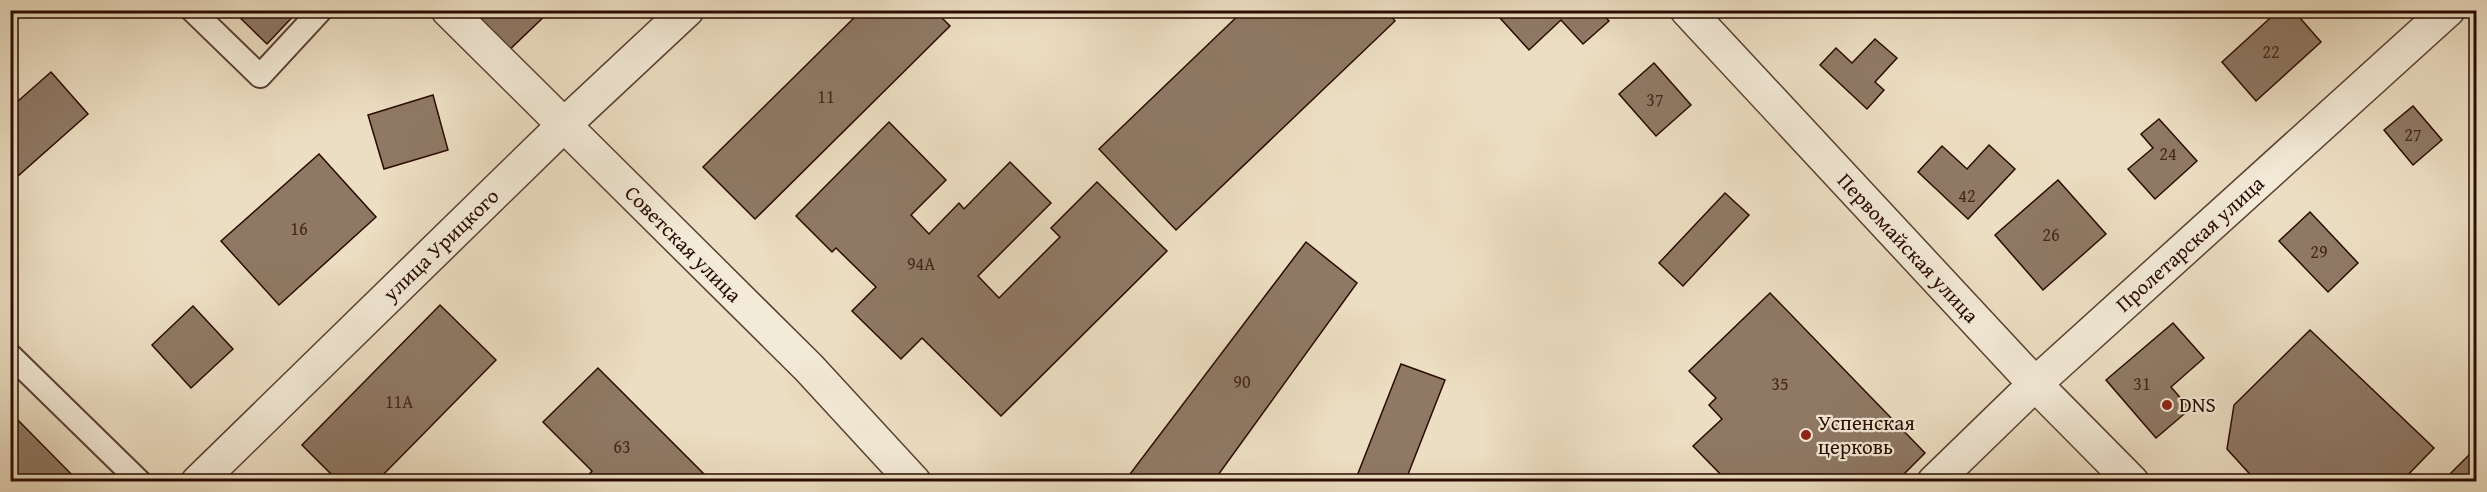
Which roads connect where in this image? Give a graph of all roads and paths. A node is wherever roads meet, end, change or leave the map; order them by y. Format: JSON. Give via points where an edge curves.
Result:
{"nodes":[{"id":1,"x":192,"y":10,"type":"edge"},
{"id":2,"x":321,"y":10,"type":"edge"},
{"id":3,"x":447,"y":10,"type":"edge"},
{"id":4,"x":687,"y":10,"type":"edge"},
{"id":5,"x":1687,"y":10,"type":"edge"},
{"id":6,"x":2448,"y":10,"type":"edge"},
{"id":7,"x":564,"y":125,"type":"junction"},
{"id":8,"x":10,"y":355,"type":"edge"},
{"id":9,"x":2035,"y":384,"type":"junction"},
{"id":10,"x":141,"y":482,"type":"edge"},
{"id":11,"x":198,"y":482,"type":"edge"},
{"id":12,"x":914,"y":482,"type":"edge"},
{"id":13,"x":1934,"y":482,"type":"edge"},
{"id":14,"x":2132,"y":482,"type":"edge"}],
"edges":[{"from":1,"to":2,"type":"lane","via":[[260,76]]},
{"from":3,"to":7,"type":"street","name":"Советская улица"},
{"from":4,"to":7,"type":"street","name":"улица Урицкого"},
{"from":5,"to":9,"type":"street","name":"Первомайская улица"},
{"from":6,"to":9,"type":"street","name":"Пролетарская улица"},
{"from":7,"to":11,"type":"street","name":"улица Урицкого"},
{"from":7,"to":12,"type":"street","name":"Советская улица","via":[[809,368]]},
{"from":8,"to":10,"type":"lane"},
{"from":9,"to":13,"type":"street","name":"Пролетарская улица"},
{"from":9,"to":14,"type":"street","name":"Первомайская улица"}]}
